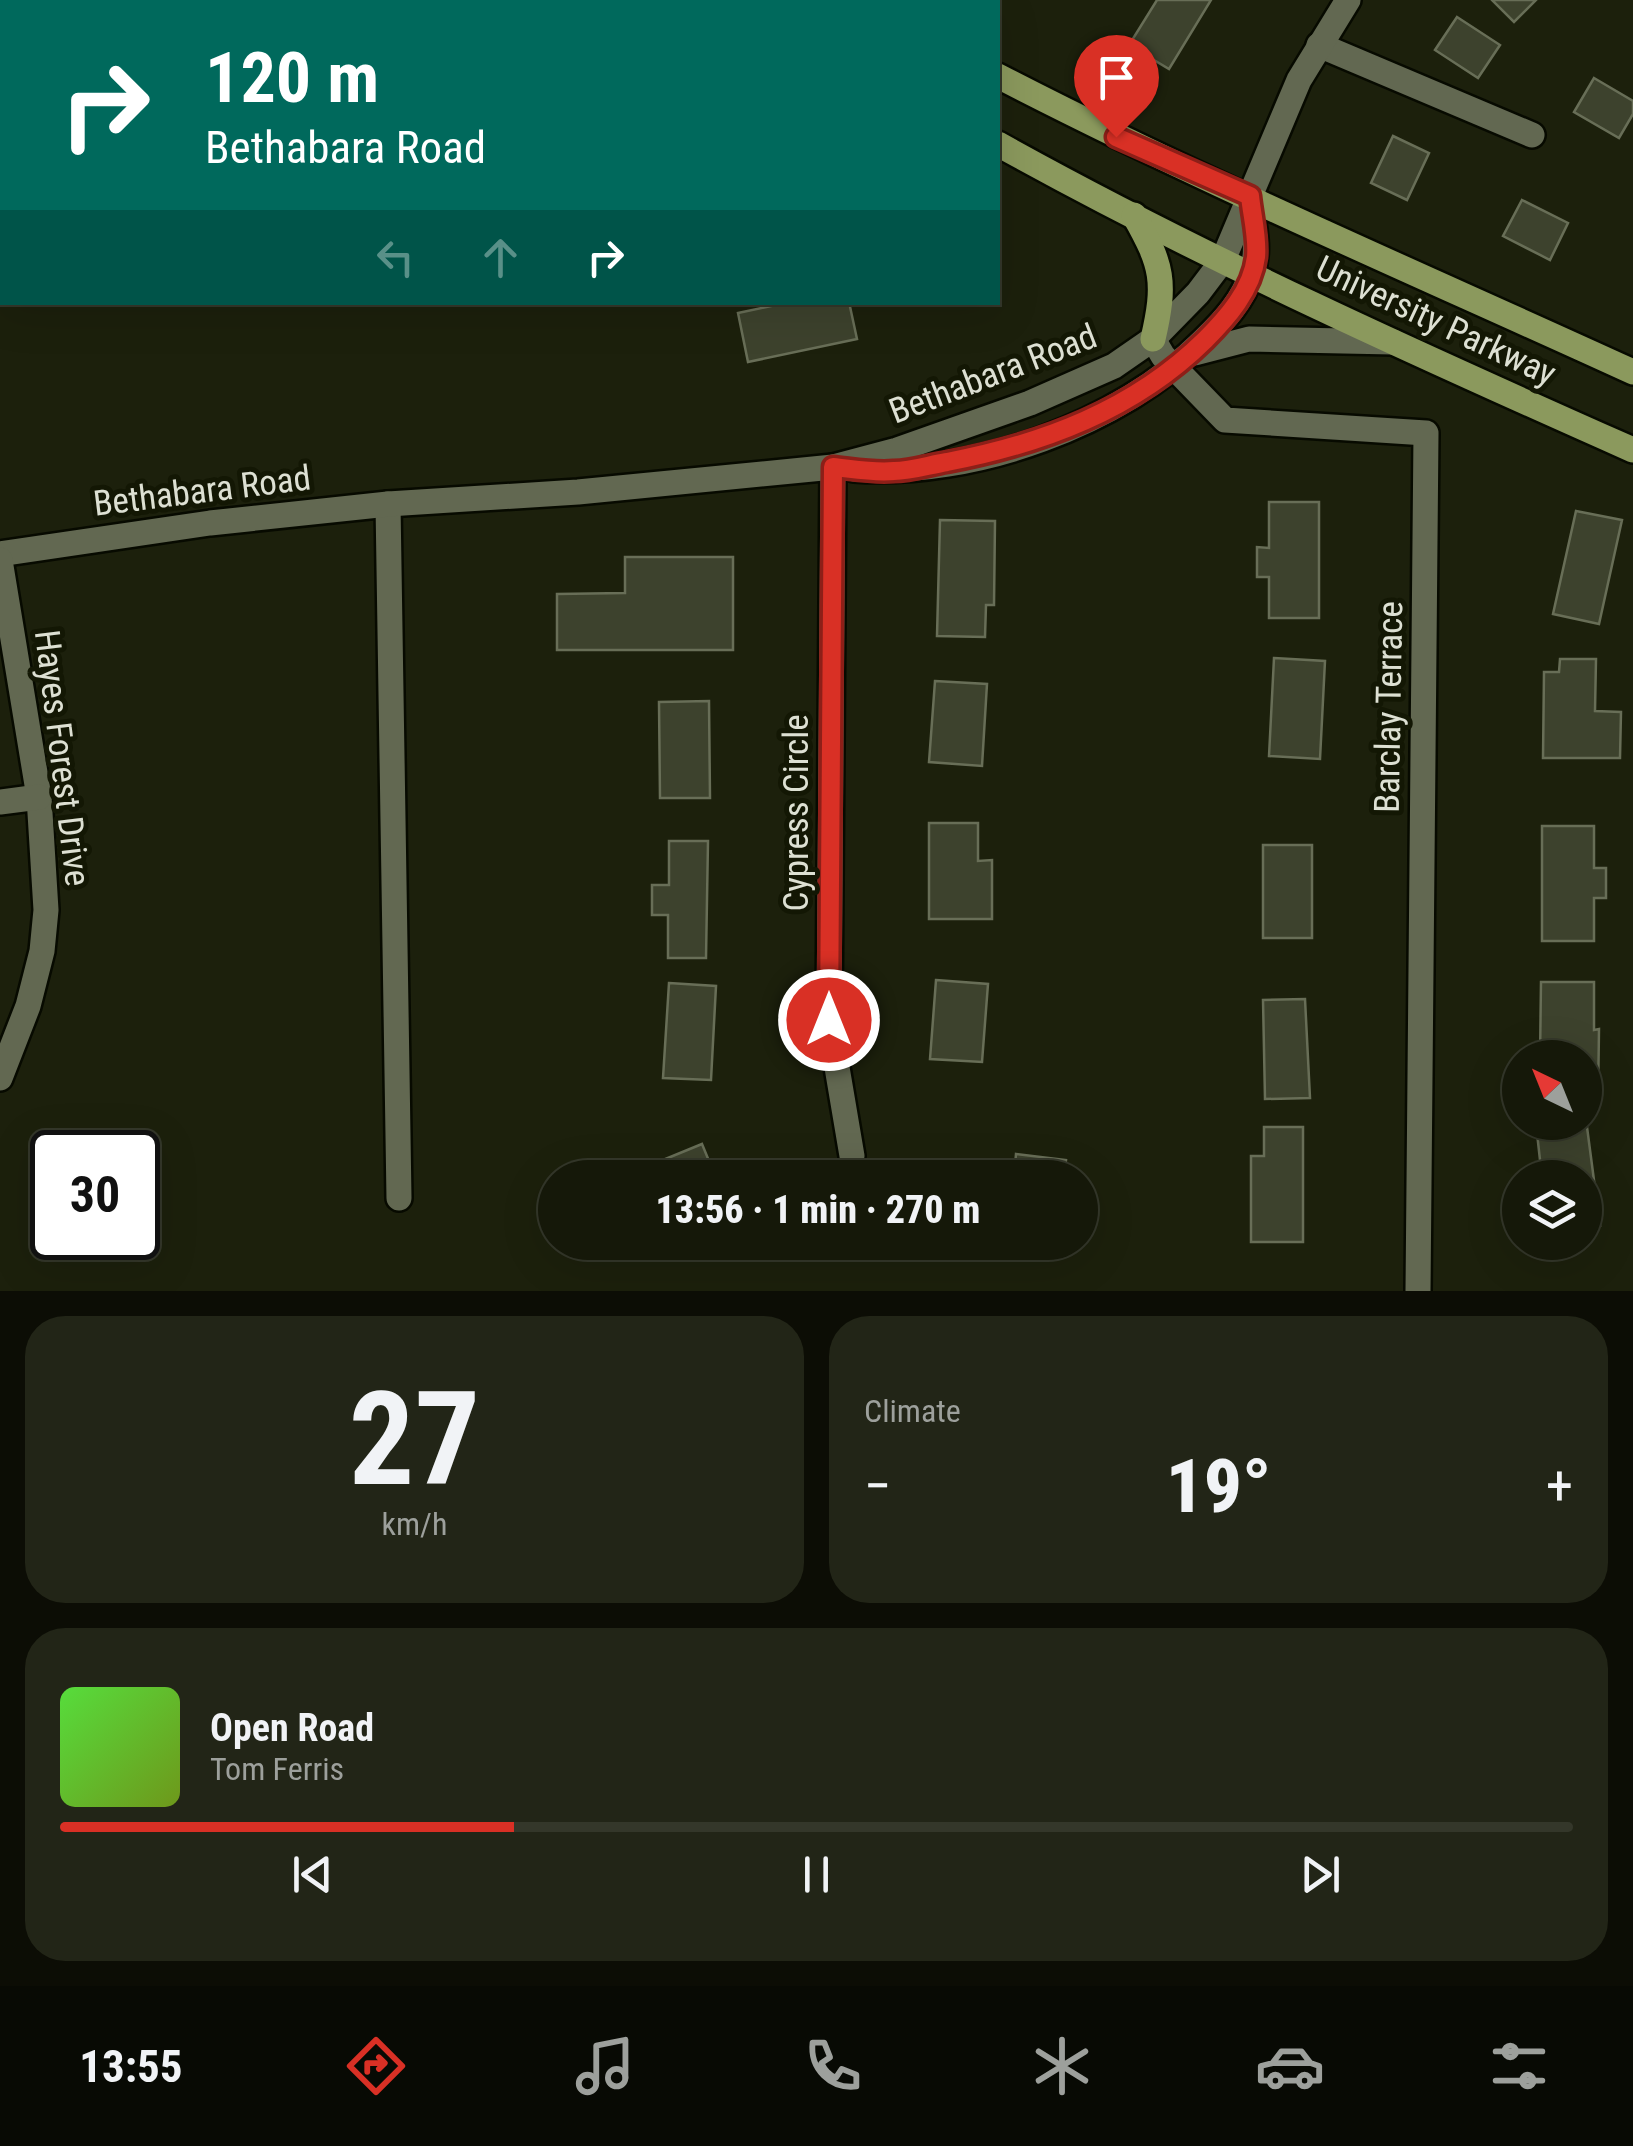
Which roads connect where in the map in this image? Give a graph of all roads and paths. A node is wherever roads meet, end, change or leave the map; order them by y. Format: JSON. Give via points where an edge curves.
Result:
{"nodes":[{"id":1,"x":1348,"y":0,"type":"edge"},
{"id":2,"x":1319,"y":45,"type":"junction"},
{"id":3,"x":1000,"y":77,"type":"edge"},
{"id":4,"x":1532,"y":135,"type":"dead end"},
{"id":5,"x":1000,"y":145,"type":"edge"},
{"id":6,"x":1250,"y":196,"type":"junction"},
{"id":7,"x":1134,"y":215,"type":"junction"},
{"id":8,"x":1223,"y":260,"type":"junction"},
{"id":9,"x":1252,"y":273,"type":"junction"},
{"id":10,"x":1153,"y":339,"type":"junction"},
{"id":11,"x":1395,"y":342,"type":"junction"},
{"id":12,"x":1182,"y":362,"type":"junction"},
{"id":13,"x":1633,"y":372,"type":"edge"},
{"id":14,"x":1633,"y":450,"type":"edge"},
{"id":15,"x":833,"y":467,"type":"junction"},
{"id":16,"x":388,"y":504,"type":"junction"},
{"id":17,"x":0,"y":557,"type":"edge"},
{"id":18,"x":39,"y":797,"type":"junction"},
{"id":19,"x":0,"y":802,"type":"edge"},
{"id":20,"x":0,"y":1078,"type":"edge"},
{"id":21,"x":852,"y":1156,"type":"dead end"},
{"id":22,"x":399,"y":1198,"type":"dead end"},
{"id":23,"x":1418,"y":1291,"type":"edge"}],
"edges":[{"from":1,"to":2,"type":"street","name":"Bethabara Road"},
{"from":2,"to":4,"type":"street"},
{"from":2,"to":6,"type":"street","name":"Bethabara Road"},
{"from":3,"to":6,"type":"main road","name":"University Parkway"},
{"from":5,"to":7,"type":"main road","name":"University Parkway"},
{"from":6,"to":8,"type":"street","name":"Bethabara Road"},
{"from":6,"to":9,"type":"street"},
{"from":6,"to":13,"type":"main road","name":"University Parkway"},
{"from":7,"to":8,"type":"main road","name":"University Parkway"},
{"from":7,"to":10,"type":"main road","via":[[1161,277]]},
{"from":8,"to":9,"type":"main road","name":"University Parkway"},
{"from":8,"to":10,"type":"street","name":"Bethabara Road"},
{"from":9,"to":11,"type":"main road","name":"University Parkway"},
{"from":9,"to":12,"type":"street","name":"Bethabara Road","via":[[1240,300]]},
{"from":10,"to":12,"type":"street","name":"Barclay Terrace"},
{"from":10,"to":15,"type":"street","name":"Bethabara Road","via":[[1114,366],[1030,403]]},
{"from":11,"to":12,"type":"street","via":[[1249,339]]},
{"from":11,"to":14,"type":"main road","name":"University Parkway"},
{"from":12,"to":15,"type":"street","name":"Bethabara Road","via":[[1139,395],[1004,452],[894,472]]},
{"from":12,"to":23,"type":"street","name":"Barclay Terrace","via":[[1226,420],[1426,432]]},
{"from":15,"to":16,"type":"street","name":"Bethabara Road"},
{"from":15,"to":21,"type":"street","name":"Cypress Circle","via":[[829,1020]]},
{"from":16,"to":17,"type":"street","name":"Bethabara Road","via":[[210,523]]},
{"from":16,"to":22,"type":"street"},
{"from":17,"to":18,"type":"street","name":"Hayes Forest Drive"},
{"from":18,"to":19,"type":"street"},
{"from":18,"to":20,"type":"street","name":"Hayes Forest Drive","via":[[42,951]]}]}
